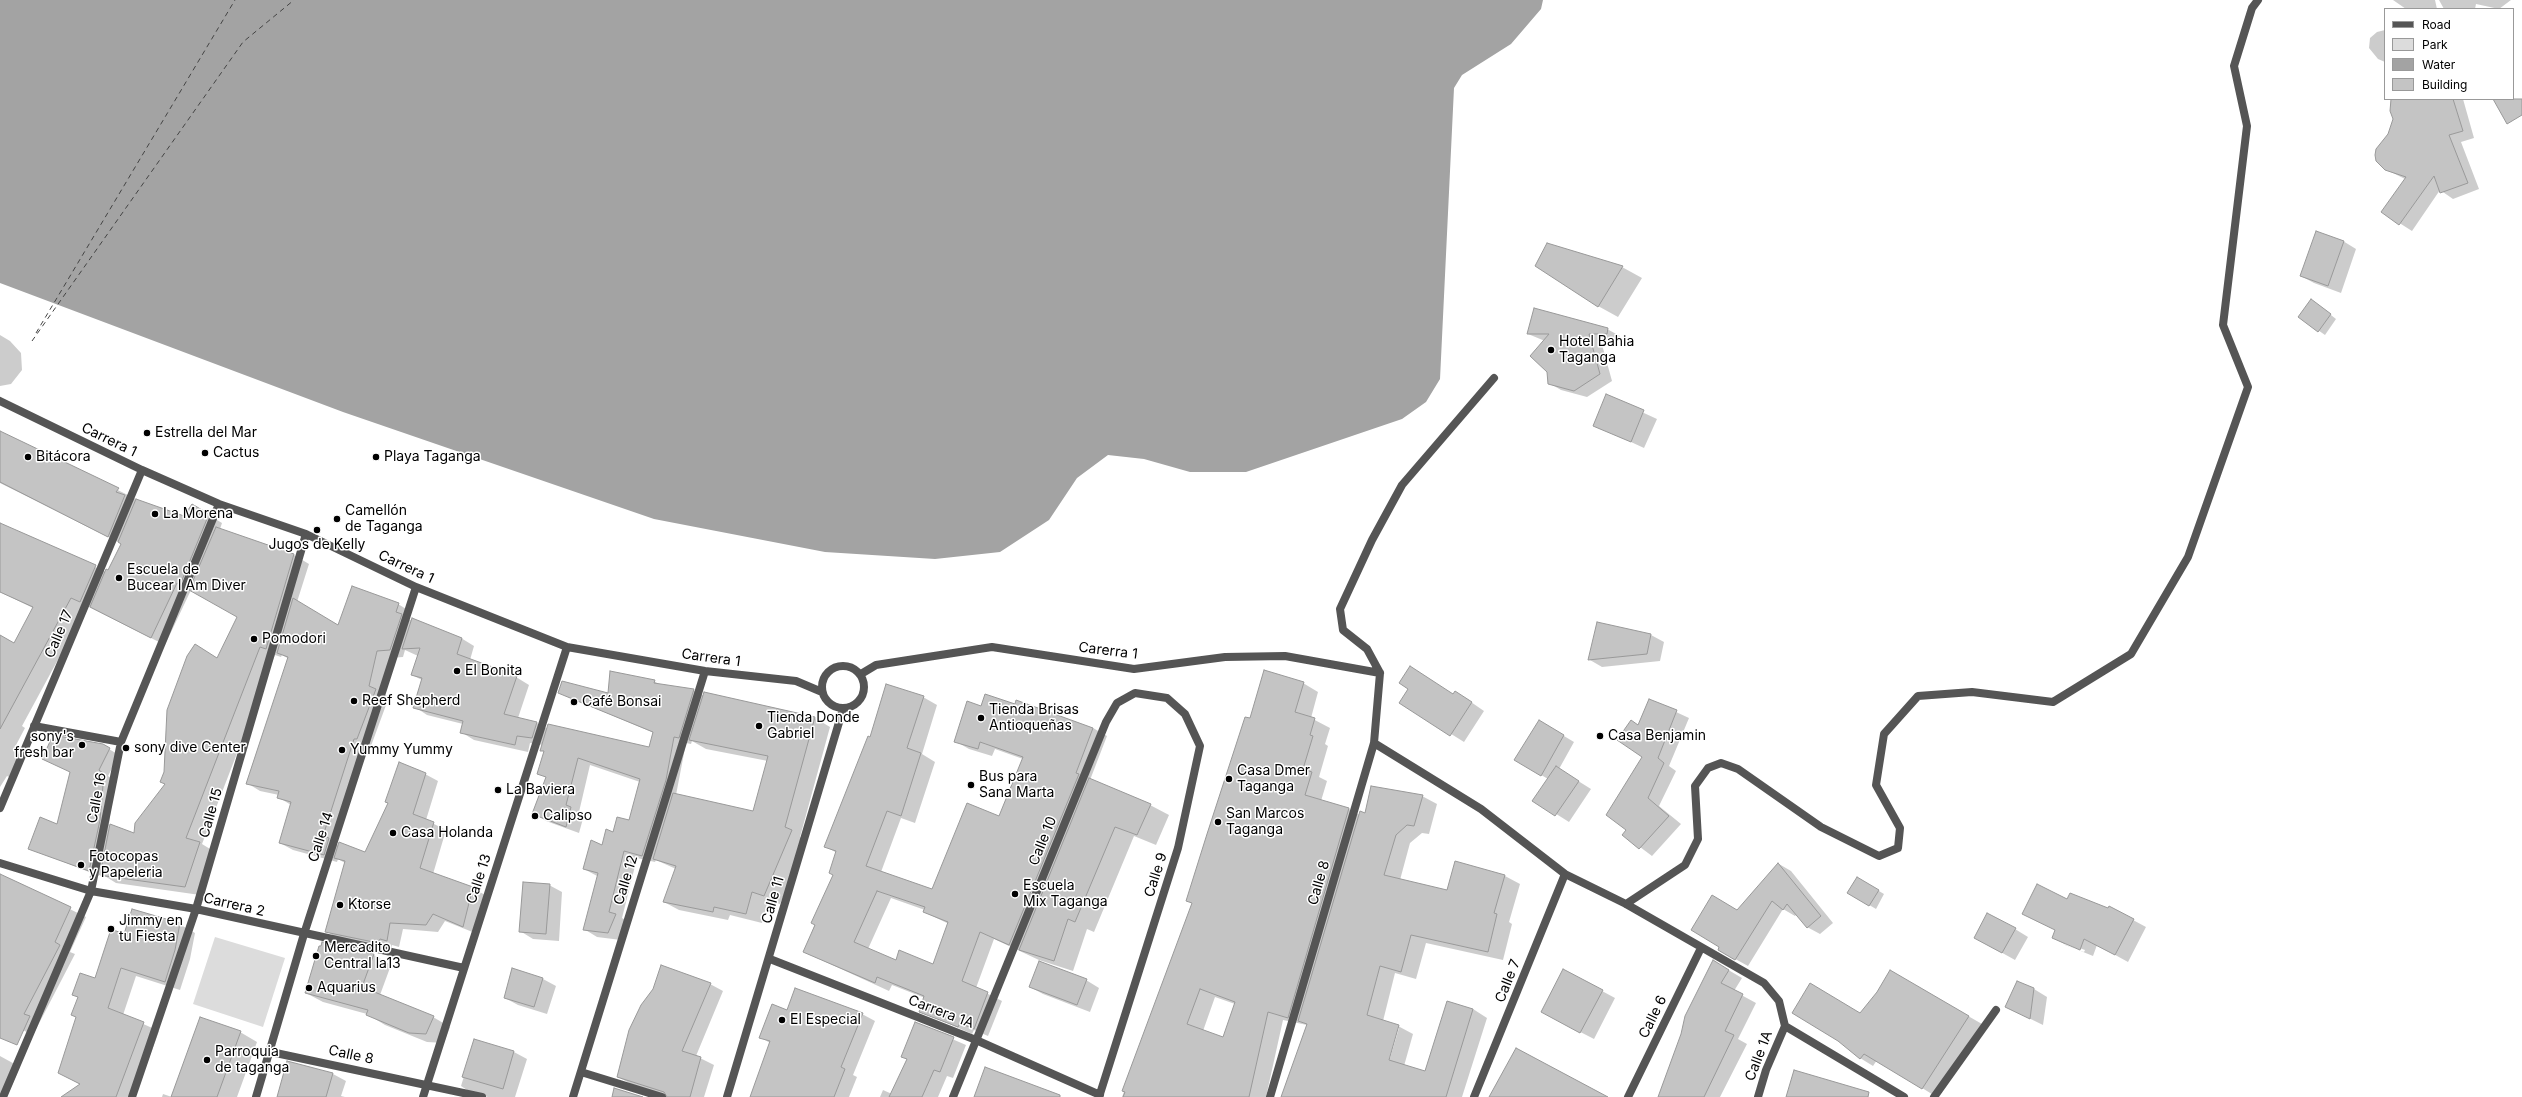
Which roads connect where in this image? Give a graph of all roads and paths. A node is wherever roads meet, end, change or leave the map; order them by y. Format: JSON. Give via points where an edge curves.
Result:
{"nodes":[{"id":1,"x":2258,"y":0,"type":"edge"},
{"id":2,"x":1494,"y":378,"type":"dead end"},
{"id":3,"x":0,"y":401,"type":"edge"},
{"id":4,"x":142,"y":470,"type":"junction"},
{"id":5,"x":219,"y":504,"type":"junction"},
{"id":6,"x":306,"y":534,"type":"junction"},
{"id":7,"x":416,"y":587,"type":"junction"},
{"id":8,"x":567,"y":647,"type":"junction"},
{"id":9,"x":705,"y":671,"type":"junction"},
{"id":10,"x":1380,"y":673,"type":"junction"},
{"id":11,"x":861,"y":674,"type":"junction"},
{"id":12,"x":822,"y":692,"type":"junction"},
{"id":13,"x":1135,"y":693,"type":"joint"},
{"id":14,"x":843,"y":710,"type":"junction"},
{"id":15,"x":34,"y":726,"type":"junction"},
{"id":16,"x":122,"y":742,"type":"junction"},
{"id":17,"x":1374,"y":743,"type":"junction"},
{"id":18,"x":0,"y":808,"type":"edge"},
{"id":19,"x":0,"y":863,"type":"edge"},
{"id":20,"x":1565,"y":874,"type":"junction"},
{"id":21,"x":91,"y":891,"type":"junction"},
{"id":22,"x":1626,"y":904,"type":"junction"},
{"id":23,"x":196,"y":909,"type":"junction"},
{"id":24,"x":304,"y":934,"type":"junction"},
{"id":25,"x":1701,"y":948,"type":"junction"},
{"id":26,"x":770,"y":959,"type":"junction"},
{"id":27,"x":464,"y":968,"type":"junction"},
{"id":28,"x":1996,"y":1010,"type":"dead end"},
{"id":29,"x":1785,"y":1026,"type":"junction"},
{"id":30,"x":976,"y":1040,"type":"junction"},
{"id":31,"x":271,"y":1052,"type":"junction"},
{"id":32,"x":581,"y":1072,"type":"junction"},
{"id":33,"x":427,"y":1084,"type":"junction"},
{"id":34,"x":1099,"y":1096,"type":"edge"},
{"id":35,"x":3,"y":1097,"type":"edge"},
{"id":36,"x":132,"y":1097,"type":"edge"},
{"id":37,"x":256,"y":1097,"type":"edge"},
{"id":38,"x":423,"y":1097,"type":"edge"},
{"id":39,"x":482,"y":1097,"type":"edge"},
{"id":40,"x":573,"y":1097,"type":"edge"},
{"id":41,"x":662,"y":1097,"type":"edge"},
{"id":42,"x":727,"y":1097,"type":"edge"},
{"id":43,"x":953,"y":1097,"type":"edge"},
{"id":44,"x":1270,"y":1097,"type":"edge"},
{"id":45,"x":1474,"y":1097,"type":"edge"},
{"id":46,"x":1628,"y":1097,"type":"edge"},
{"id":47,"x":1758,"y":1097,"type":"edge"},
{"id":48,"x":1904,"y":1097,"type":"edge"},
{"id":49,"x":1934,"y":1097,"type":"edge"}],
"edges":[{"from":1,"to":22,"type":"street","via":[[2252,8],[2234,66],[2247,126],[2223,325],[2248,387],[2188,557],[2131,654],[2053,702],[1972,692],[1918,696],[1884,734],[1876,785],[1900,828],[1898,848],[1879,856],[1821,827],[1738,769],[1721,763],[1708,768],[1694,786],[1698,839],[1685,865]]},
{"from":2,"to":10,"type":"street","via":[[1402,485],[1372,540],[1340,609],[1343,630],[1367,649]]},
{"from":3,"to":4,"type":"street","name":"Carrera 1"},
{"from":4,"to":5,"type":"street","name":"Carrera 1"},
{"from":4,"to":15,"type":"street","name":"Calle 17"},
{"from":5,"to":6,"type":"street","name":"Carrera 1"},
{"from":5,"to":16,"type":"street","name":"Calle 16"},
{"from":6,"to":7,"type":"street","name":"Carrera 1"},
{"from":6,"to":23,"type":"street","name":"Calle 15"},
{"from":7,"to":8,"type":"street","name":"Carrera 1"},
{"from":7,"to":24,"type":"street","name":"Calle 14"},
{"from":8,"to":9,"type":"street","name":"Carrera 1"},
{"from":8,"to":27,"type":"street","name":"Calle 13"},
{"from":9,"to":12,"type":"street","name":"Carrera 1","via":[[796,680]]},
{"from":9,"to":32,"type":"street","name":"Calle 12"},
{"from":10,"to":11,"type":"street","name":"Carerra 1","via":[[1285,656],[1225,657],[1134,669],[992,647],[876,665]]},
{"from":10,"to":17,"type":"street","name":"Calle 8"},
{"from":11,"to":12,"type":"street","via":[[849,666],[834,668],[824,678]]},
{"from":11,"to":14,"type":"street","via":[[865,688],[863,695],[853,706]]},
{"from":12,"to":14,"type":"street","via":[[828,702]]},
{"from":13,"to":30,"type":"street","name":"Calle 10","via":[[1117,703],[1106,722]]},
{"from":13,"to":34,"type":"street","name":"Calle 9","via":[[1167,698],[1185,714],[1200,746],[1178,848]]},
{"from":14,"to":26,"type":"street","name":"Calle 11"},
{"from":15,"to":16,"type":"street"},
{"from":15,"to":18,"type":"street","name":"Calle 17"},
{"from":16,"to":21,"type":"street","name":"Calle 16"},
{"from":17,"to":20,"type":"street","via":[[1481,809]]},
{"from":17,"to":44,"type":"street","name":"Calle 8"},
{"from":19,"to":21,"type":"street","name":"Carrera 2"},
{"from":20,"to":22,"type":"street"},
{"from":20,"to":45,"type":"street","name":"Calle 7"},
{"from":21,"to":23,"type":"street","name":"Carrera 2"},
{"from":21,"to":35,"type":"street","name":"Calle 16"},
{"from":22,"to":25,"type":"street"},
{"from":23,"to":24,"type":"street","name":"Carrera 2"},
{"from":23,"to":36,"type":"street","name":"Calle 15"},
{"from":24,"to":27,"type":"street","name":"Carrera 2"},
{"from":24,"to":31,"type":"street","name":"Calle 14"},
{"from":25,"to":29,"type":"street","name":"Calle 1A","via":[[1764,983],[1779,1001]]},
{"from":25,"to":46,"type":"street","name":"Calle 6"},
{"from":26,"to":30,"type":"street","name":"Carrera 1A"},
{"from":26,"to":42,"type":"street","name":"Calle 11"},
{"from":27,"to":33,"type":"street","name":"Calle 13"},
{"from":28,"to":49,"type":"street"},
{"from":29,"to":47,"type":"street","name":"Calle 1A","via":[[1766,1070]]},
{"from":29,"to":48,"type":"street"},
{"from":30,"to":34,"type":"street","name":"Carrera 1A"},
{"from":30,"to":43,"type":"street","name":"Calle 10"},
{"from":31,"to":33,"type":"street","name":"Calle 8"},
{"from":31,"to":37,"type":"street","name":"Calle 14"},
{"from":32,"to":40,"type":"street","name":"Calle 12"},
{"from":32,"to":41,"type":"street"},
{"from":33,"to":38,"type":"street","name":"Calle 13"},
{"from":33,"to":39,"type":"street"}]}
